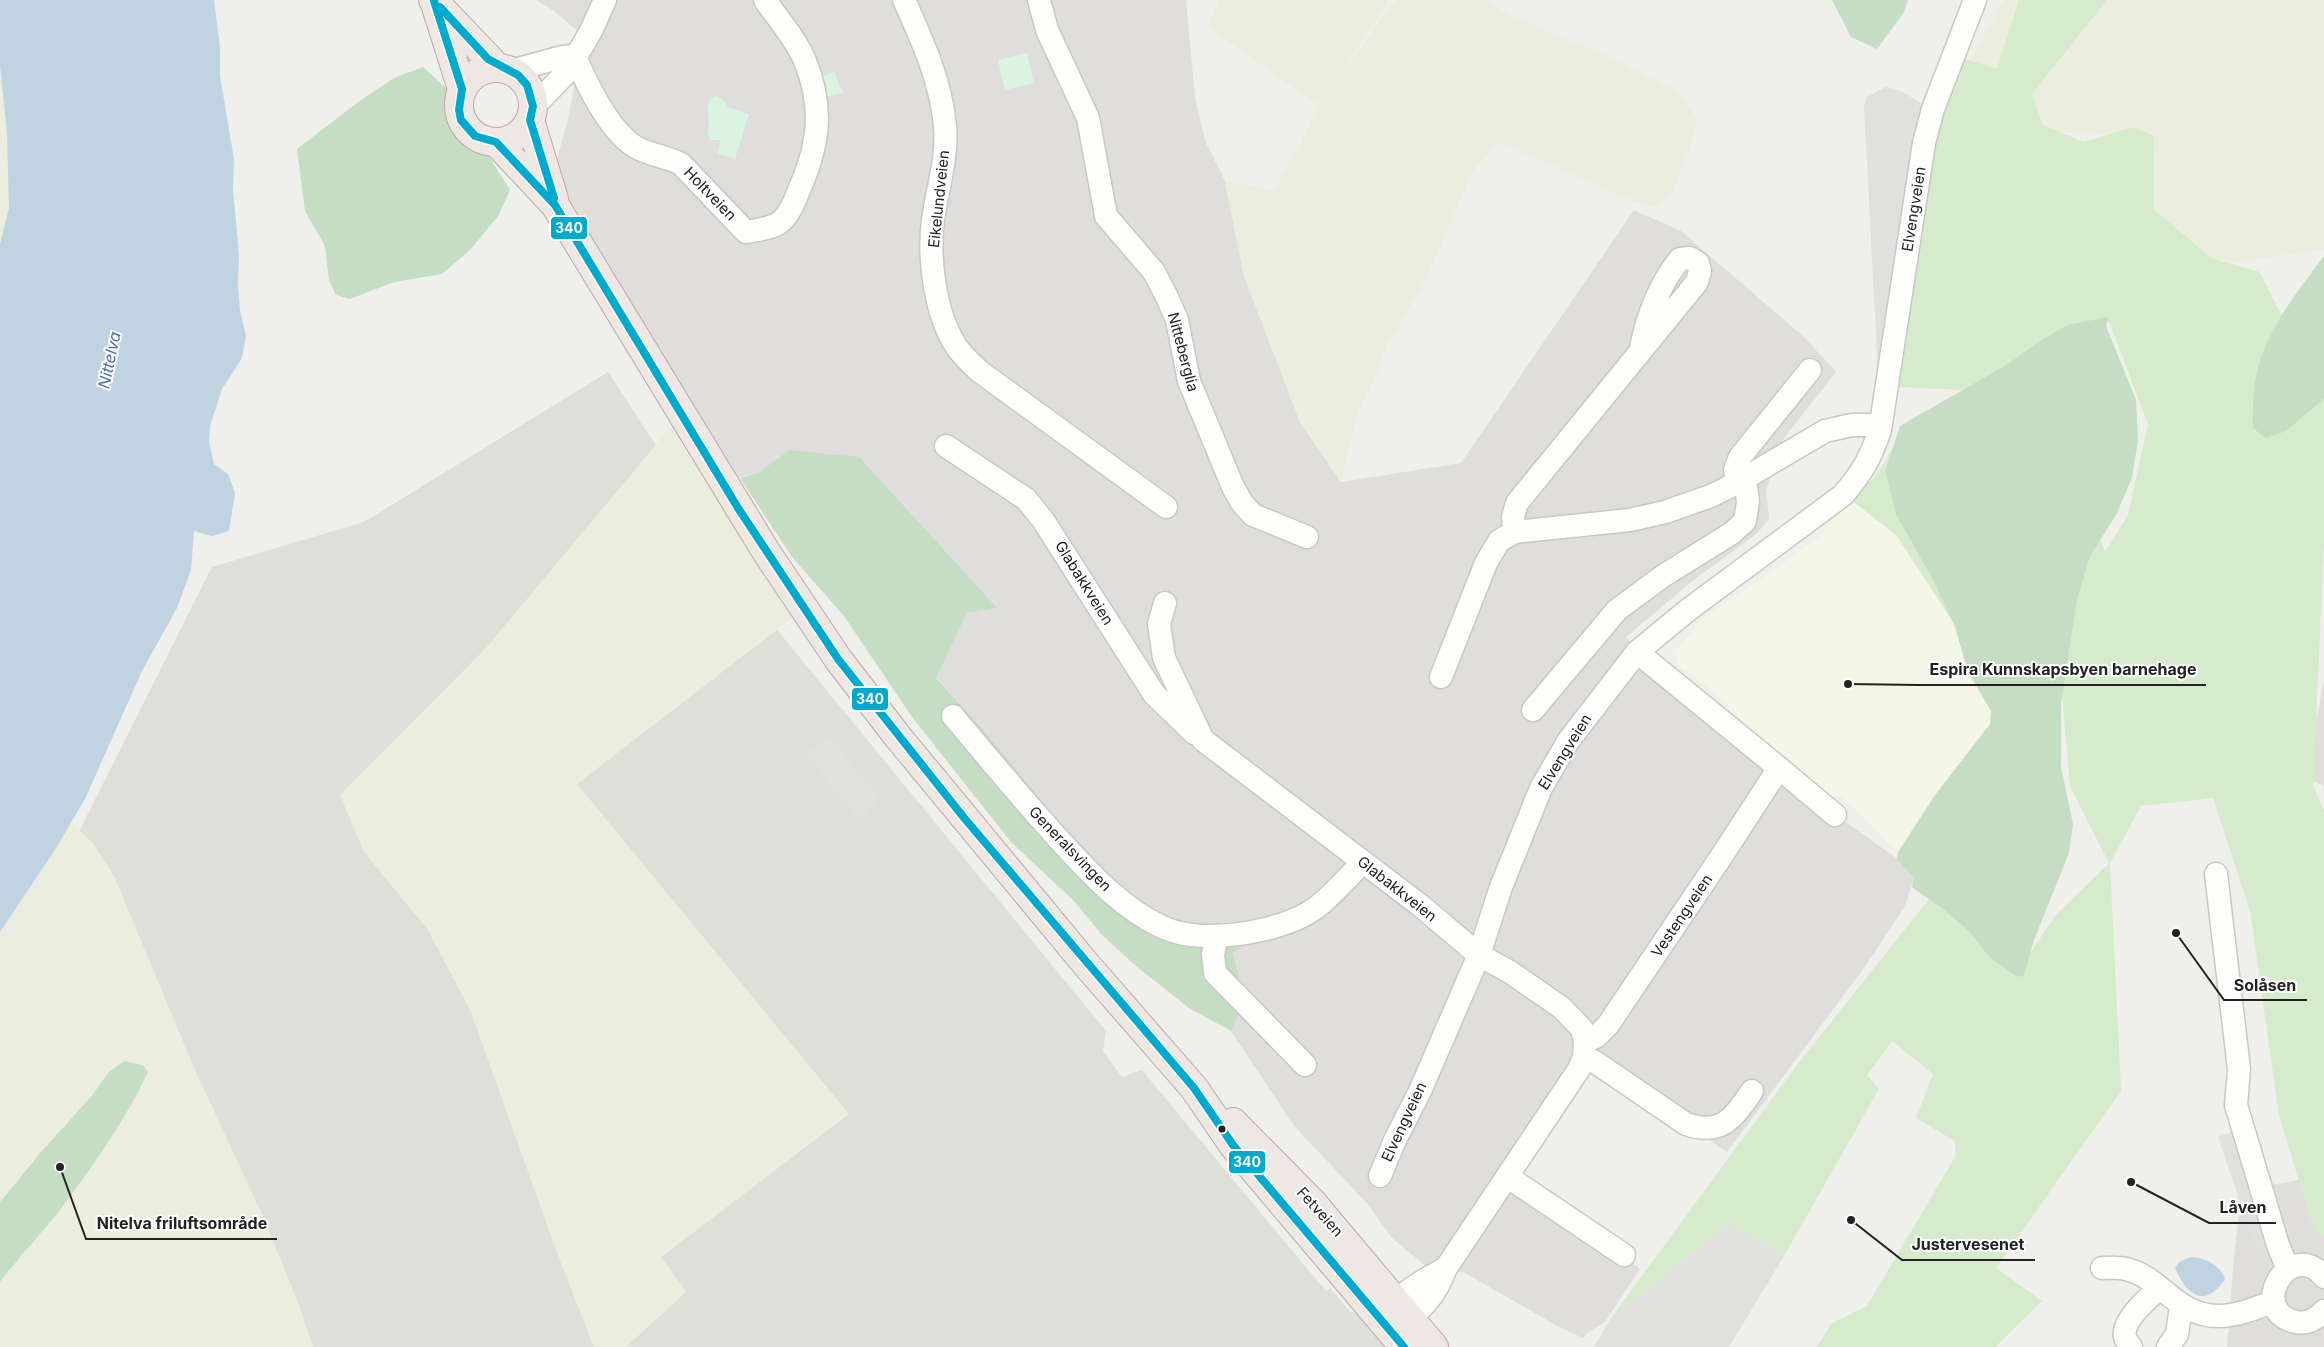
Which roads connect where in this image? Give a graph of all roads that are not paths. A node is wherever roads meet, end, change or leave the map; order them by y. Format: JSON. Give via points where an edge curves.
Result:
{"nodes":[{"id":1,"x":605,"y":0,"type":"edge"},
{"id":2,"x":765,"y":0,"type":"edge"},
{"id":3,"x":904,"y":0,"type":"edge"},
{"id":4,"x":1039,"y":0,"type":"edge"},
{"id":5,"x":1975,"y":0,"type":"edge"},
{"id":6,"x":434,"y":1,"type":"edge"},
{"id":7,"x":575,"y":56,"type":"junction"},
{"id":8,"x":504,"y":69,"type":"junction"},
{"id":9,"x":462,"y":89,"type":"junction"},
{"id":10,"x":532,"y":114,"type":"junction"},
{"id":11,"x":496,"y":142,"type":"junction"},
{"id":12,"x":555,"y":205,"type":"junction"},
{"id":13,"x":1641,"y":348,"type":"dead end"},
{"id":14,"x":1810,"y":370,"type":"dead end"},
{"id":15,"x":1880,"y":425,"type":"junction"},
{"id":16,"x":946,"y":446,"type":"dead end"},
{"id":17,"x":1741,"y":481,"type":"junction"},
{"id":18,"x":1166,"y":506,"type":"dead end"},
{"id":19,"x":1514,"y":532,"type":"junction"},
{"id":20,"x":1307,"y":537,"type":"dead end"},
{"id":21,"x":1165,"y":603,"type":"dead end"},
{"id":22,"x":1637,"y":652,"type":"junction"},
{"id":23,"x":1441,"y":677,"type":"dead end"},
{"id":24,"x":1533,"y":710,"type":"dead end"},
{"id":25,"x":953,"y":716,"type":"dead end"},
{"id":26,"x":1203,"y":740,"type":"junction"},
{"id":27,"x":1779,"y":768,"type":"junction"},
{"id":28,"x":1835,"y":814,"type":"dead end"},
{"id":29,"x":1363,"y":862,"type":"junction"},
{"id":30,"x":2216,"y":874,"type":"dead end"},
{"id":31,"x":1217,"y":936,"type":"junction"},
{"id":32,"x":1478,"y":955,"type":"junction"},
{"id":33,"x":1585,"y":1049,"type":"junction"},
{"id":34,"x":1305,"y":1065,"type":"dead end"},
{"id":35,"x":1752,"y":1091,"type":"dead end"},
{"id":36,"x":1380,"y":1176,"type":"dead end"},
{"id":37,"x":1508,"y":1177,"type":"junction"},
{"id":38,"x":1624,"y":1256,"type":"dead end"},
{"id":39,"x":2102,"y":1268,"type":"dead end"},
{"id":40,"x":2288,"y":1269,"type":"junction"},
{"id":41,"x":2324,"y":1277,"type":"edge"},
{"id":42,"x":2159,"y":1289,"type":"junction"},
{"id":43,"x":2274,"y":1301,"type":"junction"},
{"id":44,"x":2181,"y":1306,"type":"junction"},
{"id":45,"x":2324,"y":1311,"type":"edge"},
{"id":46,"x":1396,"y":1313,"type":"junction"},
{"id":47,"x":1404,"y":1347,"type":"edge"},
{"id":48,"x":1434,"y":1347,"type":"edge"},
{"id":49,"x":2131,"y":1347,"type":"edge"},
{"id":50,"x":2168,"y":1347,"type":"edge"}],
"edges":[{"from":1,"to":7,"type":"street","via":[[591,32]]},
{"from":2,"to":7,"type":"street","name":"Holtveien","via":[[804,59],[816,98],[817,137],[808,170],[789,211],[779,223],[768,228],[746,232],[681,164],[645,151],[626,139],[587,86]]},
{"from":3,"to":18,"type":"street","name":"Eikelundveien","via":[[936,78],[946,127],[933,222],[939,306],[946,327],[958,348],[979,371]]},
{"from":4,"to":20,"type":"street","name":"Nitteberglia","via":[[1047,30],[1088,118],[1106,216],[1154,272],[1166,295],[1177,320],[1189,381],[1233,487],[1253,515]]},
{"from":5,"to":15,"type":"street","name":"Elvengveien","via":[[1933,109],[1924,143]]},
{"from":6,"to":8,"type":"highway"},
{"from":6,"to":9,"type":"highway"},
{"from":7,"to":8,"type":"street"},
{"from":7,"to":10,"type":"street","via":[[567,72]]},
{"from":8,"to":9,"type":"highway","via":[[486,68],[476,73]]},
{"from":8,"to":10,"type":"highway","via":[[528,85]]},
{"from":9,"to":11,"type":"highway","via":[[458,110],[467,129],[475,136]]},
{"from":10,"to":11,"type":"highway","via":[[526,128],[512,138]]},
{"from":10,"to":12,"type":"highway","name":"Fetveien"},
{"from":11,"to":12,"type":"highway","name":"Fetveien"},
{"from":12,"to":46,"type":"highway","name":"Fetveien","via":[[738,508],[838,659],[965,819],[1194,1088],[1233,1145]]},
{"from":13,"to":19,"type":"street","via":[[1517,503],[1513,517]]},
{"from":14,"to":17,"type":"street","via":[[1740,457],[1735,470]]},
{"from":15,"to":17,"type":"street","via":[[1852,425],[1825,431]]},
{"from":15,"to":22,"type":"street","name":"Elvengveien","via":[[1871,457],[1843,495]]},
{"from":16,"to":26,"type":"street","name":"Glabakkveien","via":[[1026,499],[1043,520],[1154,694]]},
{"from":17,"to":19,"type":"street","via":[[1686,505],[1630,520]]},
{"from":17,"to":24,"type":"street","via":[[1748,502],[1745,521],[1616,610]]},
{"from":19,"to":23,"type":"street","via":[[1499,542],[1486,563]]},
{"from":21,"to":26,"type":"street","name":"Glabakkveien","via":[[1159,624],[1164,658]]},
{"from":22,"to":27,"type":"street"},
{"from":22,"to":32,"type":"street","name":"Elvengveien","via":[[1569,740],[1541,788]]},
{"from":25,"to":31,"type":"street","name":"Generalsvingen","via":[[1045,824],[1109,891],[1161,927],[1190,935]]},
{"from":26,"to":29,"type":"street","name":"Glabakkveien"},
{"from":27,"to":28,"type":"street"},
{"from":27,"to":33,"type":"street","name":"Vestengveien","via":[[1608,1025]]},
{"from":29,"to":31,"type":"street","name":"Generalsvingen","via":[[1330,896],[1299,918],[1255,931]]},
{"from":29,"to":32,"type":"street","name":"Glabakkveien"},
{"from":30,"to":40,"type":"street","via":[[2239,1068],[2236,1105]]},
{"from":31,"to":34,"type":"street","via":[[1213,954],[1215,973]]},
{"from":32,"to":33,"type":"street","name":"Glabakkveien","via":[[1510,972],[1574,1018],[1582,1029]]},
{"from":32,"to":36,"type":"street","name":"Elvengveien"},
{"from":33,"to":35,"type":"street","via":[[1595,1062],[1686,1124],[1701,1129],[1715,1128],[1728,1121]]},
{"from":33,"to":37,"type":"street","name":"Vestengveien","via":[[1564,1093]]},
{"from":37,"to":38,"type":"street"},
{"from":37,"to":46,"type":"street","name":"Vestengveien","via":[[1446,1268],[1434,1294]]},
{"from":39,"to":42,"type":"street","via":[[2125,1268],[2144,1276]]},
{"from":40,"to":41,"type":"street","via":[[2305,1266]]},
{"from":40,"to":43,"type":"street","via":[[2275,1282]]},
{"from":42,"to":44,"type":"street"},
{"from":42,"to":49,"type":"street","via":[[2138,1308],[2124,1331]]},
{"from":43,"to":44,"type":"street","via":[[2240,1314],[2219,1316]]},
{"from":43,"to":45,"type":"street","via":[[2282,1314],[2298,1322],[2316,1318]]},
{"from":44,"to":50,"type":"street","via":[[2177,1334]]},
{"from":46,"to":47,"type":"highway","name":"Fetveien"},
{"from":46,"to":48,"type":"highway","name":"Fetveien"}]}
